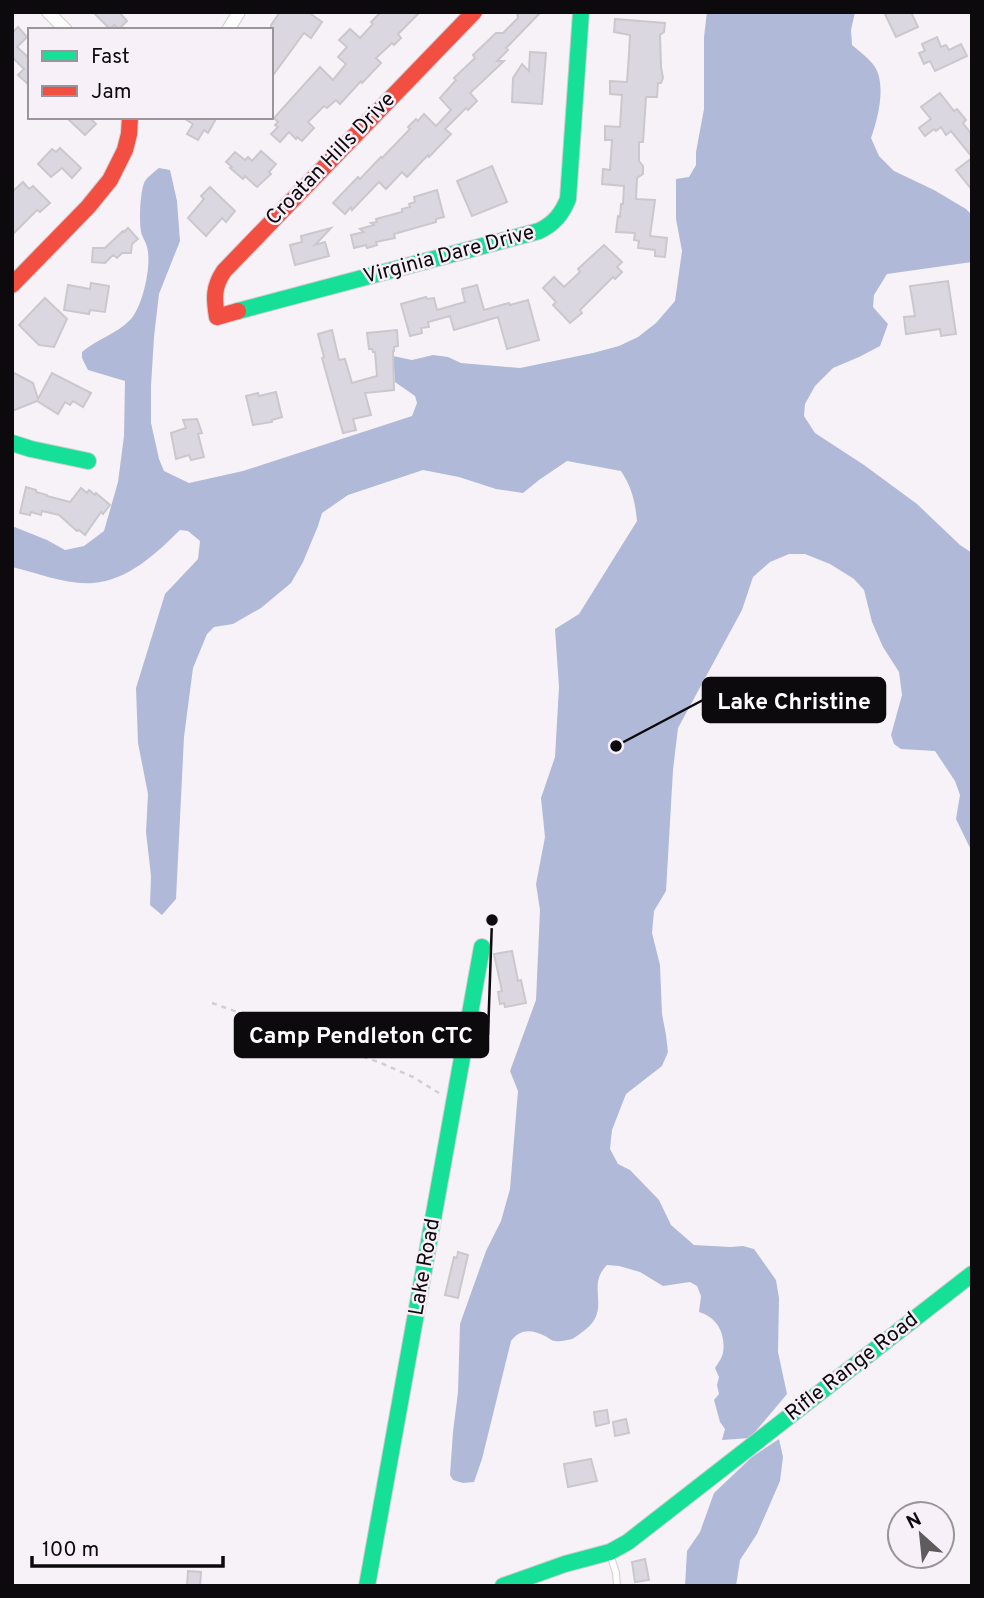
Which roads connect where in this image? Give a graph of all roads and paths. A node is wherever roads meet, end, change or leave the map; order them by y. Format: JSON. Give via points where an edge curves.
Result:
{"nodes":[{"id":1,"x":48,"y":12,"type":"edge"},
{"id":2,"x":239,"y":12,"type":"edge"},
{"id":3,"x":474,"y":12,"type":"edge"},
{"id":4,"x":581,"y":12,"type":"edge"},
{"id":5,"x":64,"y":28,"type":"edge"},
{"id":6,"x":229,"y":28,"type":"edge"},
{"id":7,"x":130,"y":119,"type":"edge"},
{"id":8,"x":12,"y":285,"type":"edge"},
{"id":9,"x":216,"y":317,"type":"joint"},
{"id":10,"x":12,"y":443,"type":"edge"},
{"id":11,"x":88,"y":461,"type":"dead end"},
{"id":12,"x":482,"y":947,"type":"dead end"},
{"id":13,"x":212,"y":1003,"type":"dead end"},
{"id":14,"x":454,"y":1100,"type":"junction"},
{"id":15,"x":972,"y":1274,"type":"edge"},
{"id":16,"x":610,"y":1552,"type":"junction"},
{"id":17,"x":367,"y":1586,"type":"edge"},
{"id":18,"x":503,"y":1586,"type":"edge"},
{"id":19,"x":617,"y":1586,"type":"edge"}],
"edges":[{"from":1,"to":5,"type":"street"},
{"from":2,"to":6,"type":"street"},
{"from":3,"to":9,"type":"street","name":"Croatan Hills Drive","via":[[223,271],[213,295]]},
{"from":4,"to":9,"type":"street","name":"Virginia Dare Drive","via":[[568,199],[564,211],[548,228]]},
{"from":7,"to":8,"type":"street","via":[[123,155],[110,182]]},
{"from":10,"to":11,"type":"street"},
{"from":12,"to":14,"type":"street","name":"Lake Road"},
{"from":13,"to":14,"type":"path","via":[[381,1063]]},
{"from":14,"to":17,"type":"street","name":"Lake Road"},
{"from":15,"to":16,"type":"street","name":"Rifle Range Road"},
{"from":16,"to":18,"type":"street","name":"Rifle Range Road"},
{"from":16,"to":19,"type":"lane"}]}
